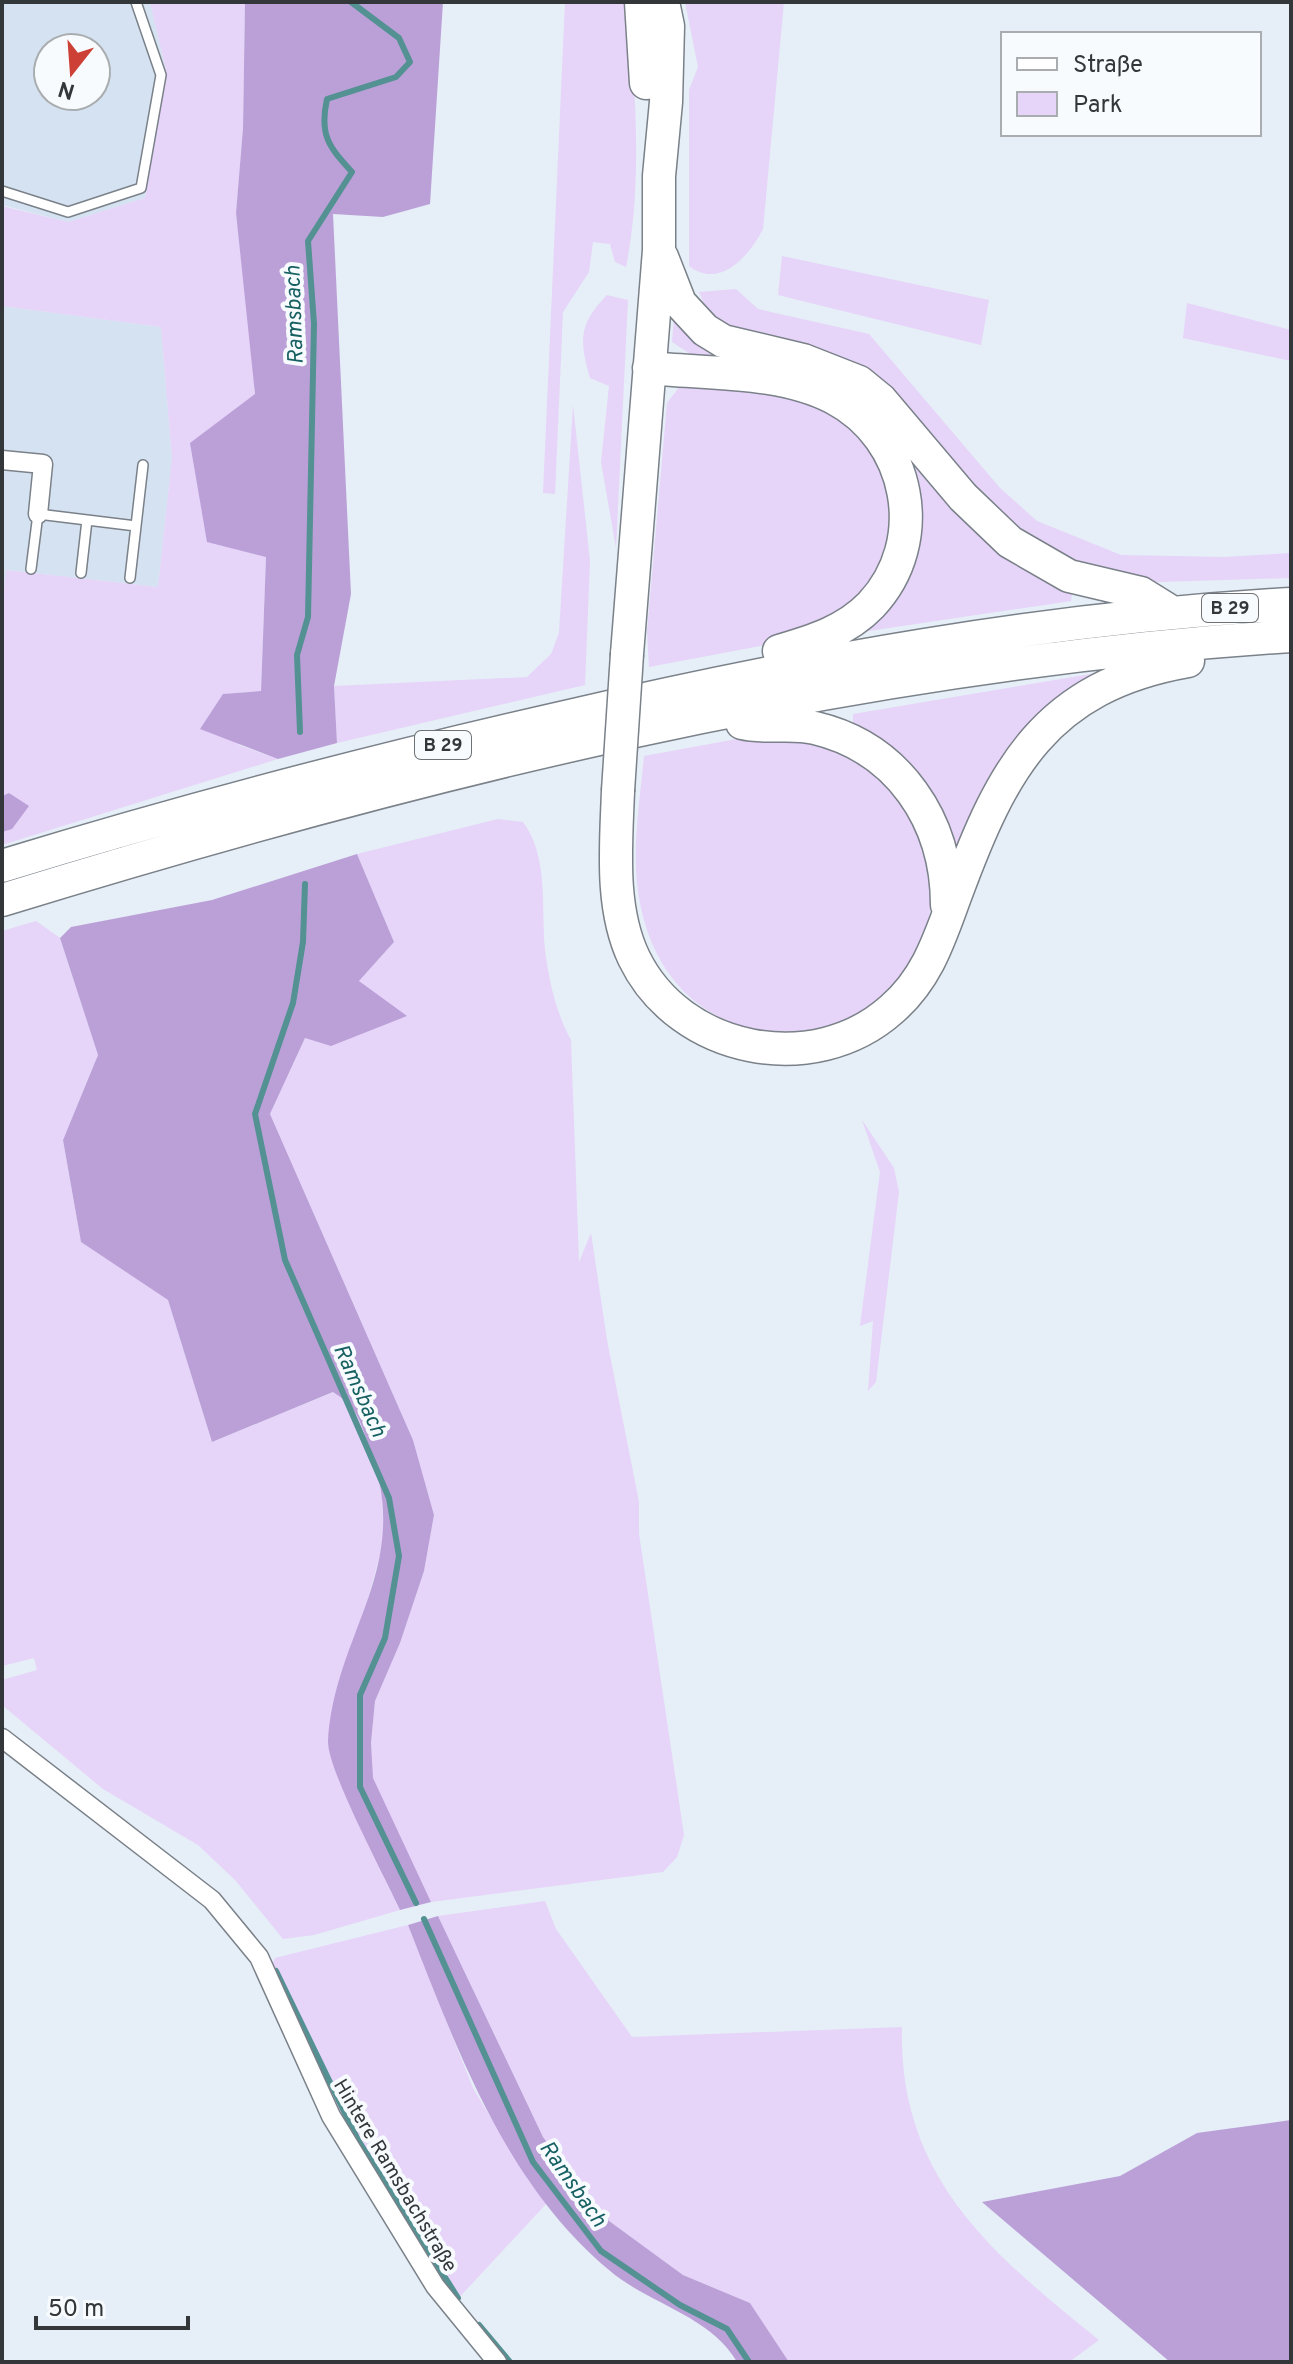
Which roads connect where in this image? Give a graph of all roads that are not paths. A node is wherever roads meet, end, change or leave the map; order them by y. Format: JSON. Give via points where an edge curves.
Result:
{"nodes":[{"id":1,"x":136,"y":2,"type":"edge"},
{"id":2,"x":641,"y":2,"type":"edge"},
{"id":3,"x":663,"y":2,"type":"edge"},
{"id":4,"x":659,"y":176,"type":"junction"},
{"id":5,"x":2,"y":191,"type":"edge"},
{"id":6,"x":659,"y":250,"type":"junction"},
{"id":7,"x":649,"y":368,"type":"junction"},
{"id":8,"x":2,"y":460,"type":"edge"},
{"id":9,"x":143,"y":465,"type":"dead end"},
{"id":10,"x":38,"y":514,"type":"junction"},
{"id":11,"x":87,"y":520,"type":"junction"},
{"id":12,"x":136,"y":526,"type":"junction"},
{"id":13,"x":31,"y":569,"type":"dead end"},
{"id":14,"x":81,"y":573,"type":"dead end"},
{"id":15,"x":130,"y":578,"type":"dead end"},
{"id":16,"x":1291,"y":604,"type":"edge"},
{"id":17,"x":1170,"y":611,"type":"junction"},
{"id":18,"x":1291,"y":638,"type":"edge"},
{"id":19,"x":744,"y":676,"type":"junction"},
{"id":20,"x":711,"y":716,"type":"junction"},
{"id":21,"x":2,"y":866,"type":"edge"},
{"id":22,"x":2,"y":900,"type":"edge"},
{"id":23,"x":944,"y":928,"type":"junction"},
{"id":24,"x":2,"y":1738,"type":"edge"},
{"id":25,"x":497,"y":2362,"type":"edge"}],
"edges":[{"from":1,"to":5,"type":"lane","via":[[161,75],[141,188],[68,212]]},
{"from":2,"to":4,"type":"highway","via":[[647,131]]},
{"from":3,"to":4,"type":"highway","via":[[667,87]]},
{"from":4,"to":6,"type":"highway"},
{"from":6,"to":7,"type":"highway"},
{"from":6,"to":17,"type":"highway","via":[[680,303],[705,330],[723,341],[803,360],[859,382],[1010,542],[1069,576],[1141,593]]},
{"from":7,"to":19,"type":"highway","via":[[781,381],[832,397],[879,433],[902,478],[903,545],[886,586],[848,624],[775,652]]},
{"from":7,"to":23,"type":"highway","bridge":true,"via":[[618,791],[619,901],[634,958],[658,995],[711,1034],[774,1049],[816,1046],[855,1034],[904,999],[928,966]]},
{"from":8,"to":10,"type":"street","via":[[43,464]]},
{"from":9,"to":12,"type":"lane"},
{"from":10,"to":11,"type":"lane"},
{"from":10,"to":13,"type":"lane"},
{"from":11,"to":12,"type":"lane"},
{"from":11,"to":14,"type":"lane"},
{"from":12,"to":15,"type":"lane"},
{"from":16,"to":17,"type":"highway","number":"B 29"},
{"from":17,"to":19,"type":"highway","number":"B 29","via":[[894,647]]},
{"from":18,"to":20,"type":"highway","number":"B 29","via":[[1074,653],[895,679]]},
{"from":18,"to":23,"type":"highway","via":[[1263,652],[1202,658],[1130,674],[1066,711],[1029,745],[1004,783]]},
{"from":19,"to":21,"type":"highway","number":"B 29","via":[[458,741],[144,822]]},
{"from":20,"to":22,"type":"highway","number":"B 29","via":[[384,789]]},
{"from":20,"to":23,"type":"highway","via":[[753,726],[790,724],[834,733],[891,767],[919,800],[939,840],[947,884]]},
{"from":24,"to":25,"type":"street","name":"Hintere Ramsbachstraße","via":[[212,1900],[259,1957],[331,2116],[435,2286]]}]}
